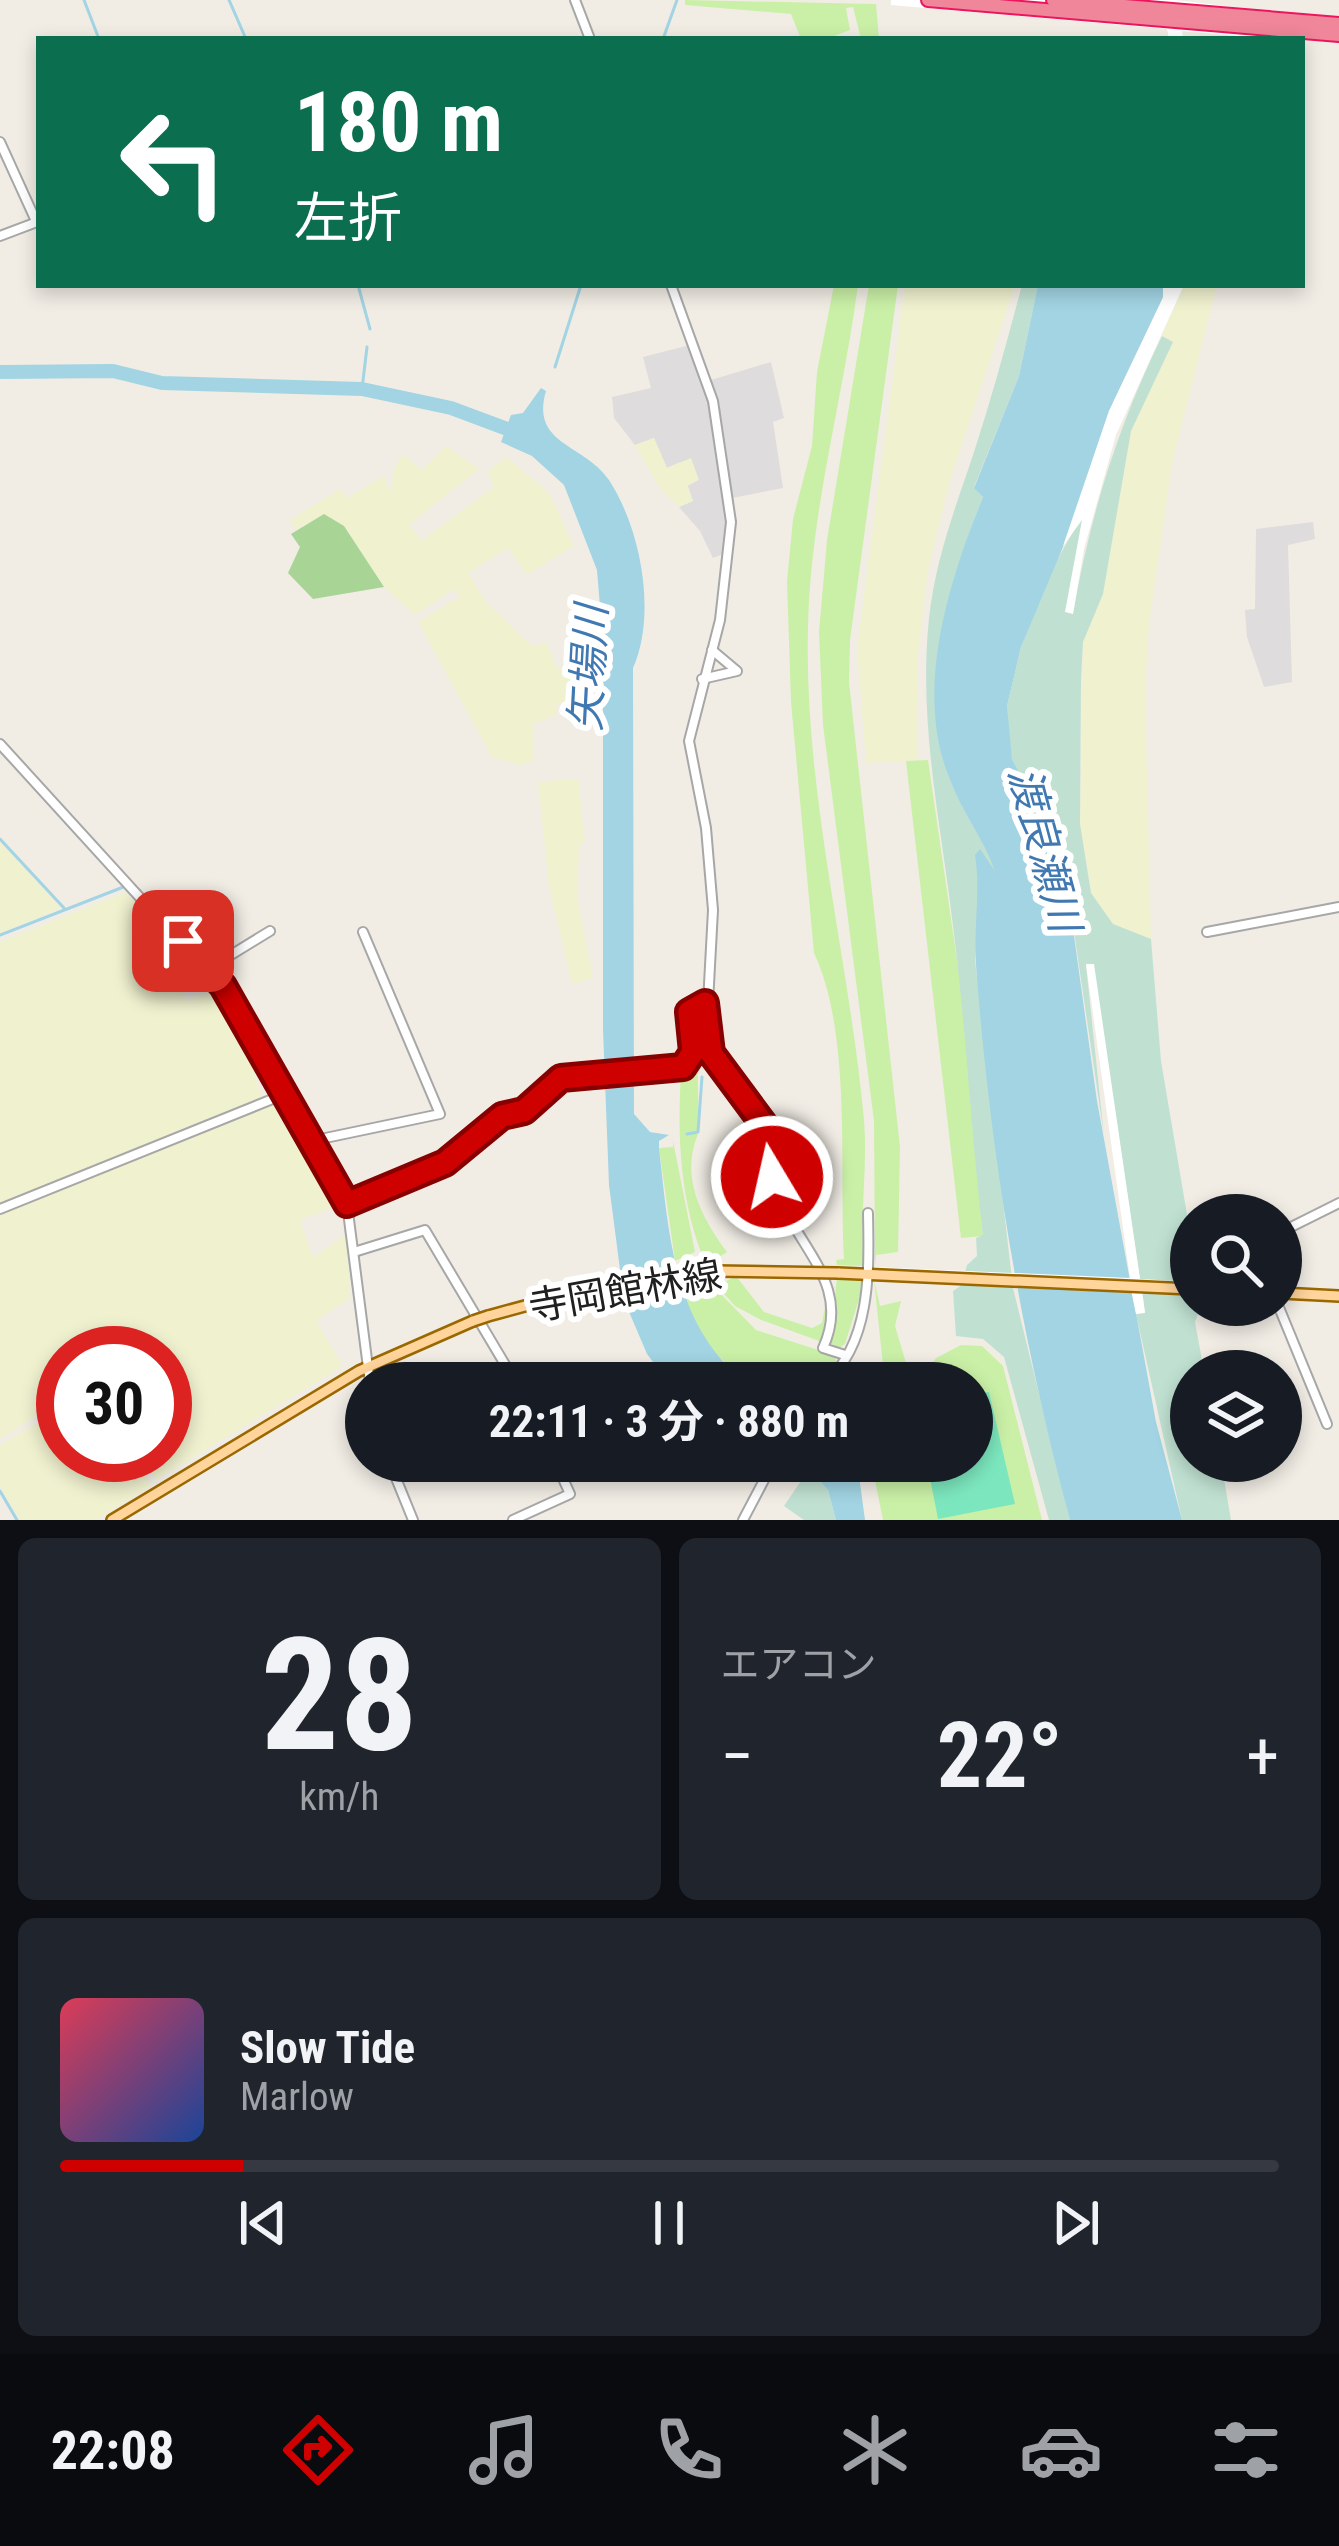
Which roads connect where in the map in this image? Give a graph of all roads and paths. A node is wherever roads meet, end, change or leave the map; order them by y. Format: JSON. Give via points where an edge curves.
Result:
{"nodes":[{"id":1,"x":575,"y":0,"type":"edge"},
{"id":2,"x":928,"y":0,"type":"edge"},
{"id":3,"x":1053,"y":0,"type":"edge"},
{"id":4,"x":1269,"y":24,"type":"junction"},
{"id":5,"x":1339,"y":24,"type":"edge"},
{"id":6,"x":1339,"y":35,"type":"edge"},
{"id":7,"x":589,"y":36,"type":"edge"},
{"id":8,"x":0,"y":142,"type":"edge"},
{"id":9,"x":36,"y":218,"type":"edge"},
{"id":10,"x":36,"y":223,"type":"edge"},
{"id":11,"x":0,"y":236,"type":"edge"},
{"id":12,"x":672,"y":288,"type":"edge"},
{"id":13,"x":712,"y":650,"type":"junction"},
{"id":14,"x":702,"y":679,"type":"junction"},
{"id":15,"x":0,"y":745,"type":"edge"},
{"id":16,"x":1339,"y":907,"type":"edge"},
{"id":17,"x":270,"y":931,"type":"dead end"},
{"id":18,"x":363,"y":932,"type":"dead end"},
{"id":19,"x":1207,"y":932,"type":"dead end"},
{"id":20,"x":208,"y":968,"type":"junction"},
{"id":21,"x":705,"y":1003,"type":"junction"},
{"id":22,"x":285,"y":1094,"type":"junction"},
{"id":23,"x":311,"y":1141,"type":"junction"},
{"id":24,"x":1339,"y":1203,"type":"edge"},
{"id":25,"x":347,"y":1204,"type":"junction"},
{"id":26,"x":0,"y":1209,"type":"edge"},
{"id":27,"x":868,"y":1213,"type":"dead end"},
{"id":28,"x":1302,"y":1222,"type":"edge"},
{"id":29,"x":354,"y":1252,"type":"junction"},
{"id":30,"x":871,"y":1274,"type":"junction"},
{"id":31,"x":1170,"y":1288,"type":"edge"},
{"id":32,"x":1302,"y":1294,"type":"edge"},
{"id":33,"x":1339,"y":1296,"type":"edge"},
{"id":34,"x":1287,"y":1326,"type":"edge"},
{"id":35,"x":844,"y":1355,"type":"junction"},
{"id":36,"x":367,"y":1362,"type":"edge"},
{"id":37,"x":376,"y":1362,"type":"edge"},
{"id":38,"x":504,"y":1362,"type":"edge"},
{"id":39,"x":842,"y":1362,"type":"edge"},
{"id":40,"x":345,"y":1379,"type":"edge"},
{"id":41,"x":1327,"y":1424,"type":"dead end"},
{"id":42,"x":398,"y":1482,"type":"edge"},
{"id":43,"x":565,"y":1482,"type":"edge"},
{"id":44,"x":763,"y":1482,"type":"edge"},
{"id":45,"x":112,"y":1520,"type":"edge"},
{"id":46,"x":413,"y":1520,"type":"edge"},
{"id":47,"x":513,"y":1520,"type":"edge"},
{"id":48,"x":743,"y":1520,"type":"edge"}],
"edges":[{"from":1,"to":7,"type":"street"},
{"from":2,"to":4,"type":"highway"},
{"from":3,"to":4,"type":"highway"},
{"from":4,"to":5,"type":"highway"},
{"from":4,"to":6,"type":"highway"},
{"from":8,"to":9,"type":"street"},
{"from":10,"to":11,"type":"street"},
{"from":12,"to":13,"type":"street","via":[[713,401],[729,499],[731,537]]},
{"from":13,"to":14,"type":"street"},
{"from":13,"to":14,"type":"street","via":[[737,671]]},
{"from":14,"to":21,"type":"street","via":[[689,741],[714,928]]},
{"from":15,"to":20,"type":"street"},
{"from":16,"to":19,"type":"street"},
{"from":17,"to":20,"type":"street"},
{"from":18,"to":23,"type":"street","via":[[440,1114]]},
{"from":20,"to":22,"type":"street"},
{"from":21,"to":25,"type":"street","via":[[688,1016],[691,1058],[672,1071],[565,1077],[445,1163]]},
{"from":21,"to":35,"type":"street","via":[[711,1053],[768,1128],[774,1186],[831,1289],[823,1348]]},
{"from":22,"to":23,"type":"street"},
{"from":22,"to":26,"type":"street"},
{"from":23,"to":25,"type":"street"},
{"from":24,"to":28,"type":"street"},
{"from":25,"to":29,"type":"street"},
{"from":27,"to":30,"type":"street"},
{"from":29,"to":36,"type":"street"},
{"from":29,"to":38,"type":"street","via":[[425,1230]]},
{"from":30,"to":31,"type":"main road","name":"寺岡館林線"},
{"from":30,"to":35,"type":"street"},
{"from":30,"to":37,"type":"main road","name":"寺岡館林線","bridge":true,"via":[[716,1271],[590,1288],[473,1321]]},
{"from":32,"to":33,"type":"main road"},
{"from":34,"to":41,"type":"street"},
{"from":35,"to":39,"type":"street"},
{"from":40,"to":45,"type":"main road","name":"寺岡館林線"},
{"from":42,"to":46,"type":"street"},
{"from":43,"to":47,"type":"street","via":[[570,1494]]},
{"from":44,"to":48,"type":"street"}]}
